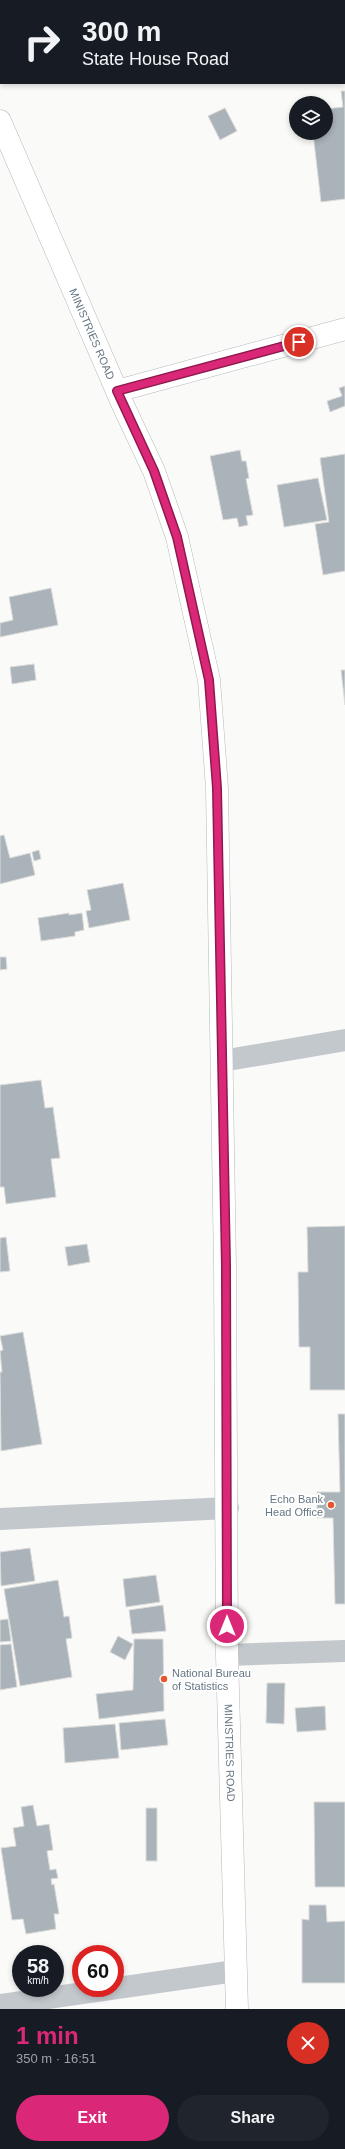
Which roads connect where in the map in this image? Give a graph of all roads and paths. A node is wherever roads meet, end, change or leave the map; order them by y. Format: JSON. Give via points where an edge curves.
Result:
{"nodes":[{"id":1,"x":0,"y":121,"type":"edge"},
{"id":2,"x":345,"y":329,"type":"edge"},
{"id":3,"x":117,"y":391,"type":"junction"},
{"id":4,"x":345,"y":1040,"type":"edge"},
{"id":5,"x":222,"y":1061,"type":"junction"},
{"id":6,"x":228,"y":1508,"type":"junction"},
{"id":7,"x":0,"y":1519,"type":"edge"},
{"id":8,"x":345,"y":1651,"type":"edge"},
{"id":9,"x":227,"y":1655,"type":"junction"},
{"id":10,"x":235,"y":1971,"type":"junction"},
{"id":11,"x":0,"y":2005,"type":"edge"},
{"id":12,"x":237,"y":2009,"type":"edge"}],
"edges":[{"from":1,"to":3,"type":"main road","name":"MINISTRIES ROAD"},
{"from":2,"to":3,"type":"main road"},
{"from":3,"to":5,"type":"main road","name":"MINISTRIES ROAD","via":[[154,471],[177,537],[209,680],[217,788]]},
{"from":4,"to":5,"type":"street"},
{"from":5,"to":6,"type":"main road","name":"MINISTRIES ROAD"},
{"from":6,"to":7,"type":"street"},
{"from":6,"to":9,"type":"main road","name":"MINISTRIES ROAD"},
{"from":8,"to":9,"type":"street"},
{"from":9,"to":10,"type":"main road","name":"MINISTRIES ROAD"},
{"from":10,"to":11,"type":"street"},
{"from":10,"to":12,"type":"main road","name":"MINISTRIES ROAD"}]}
